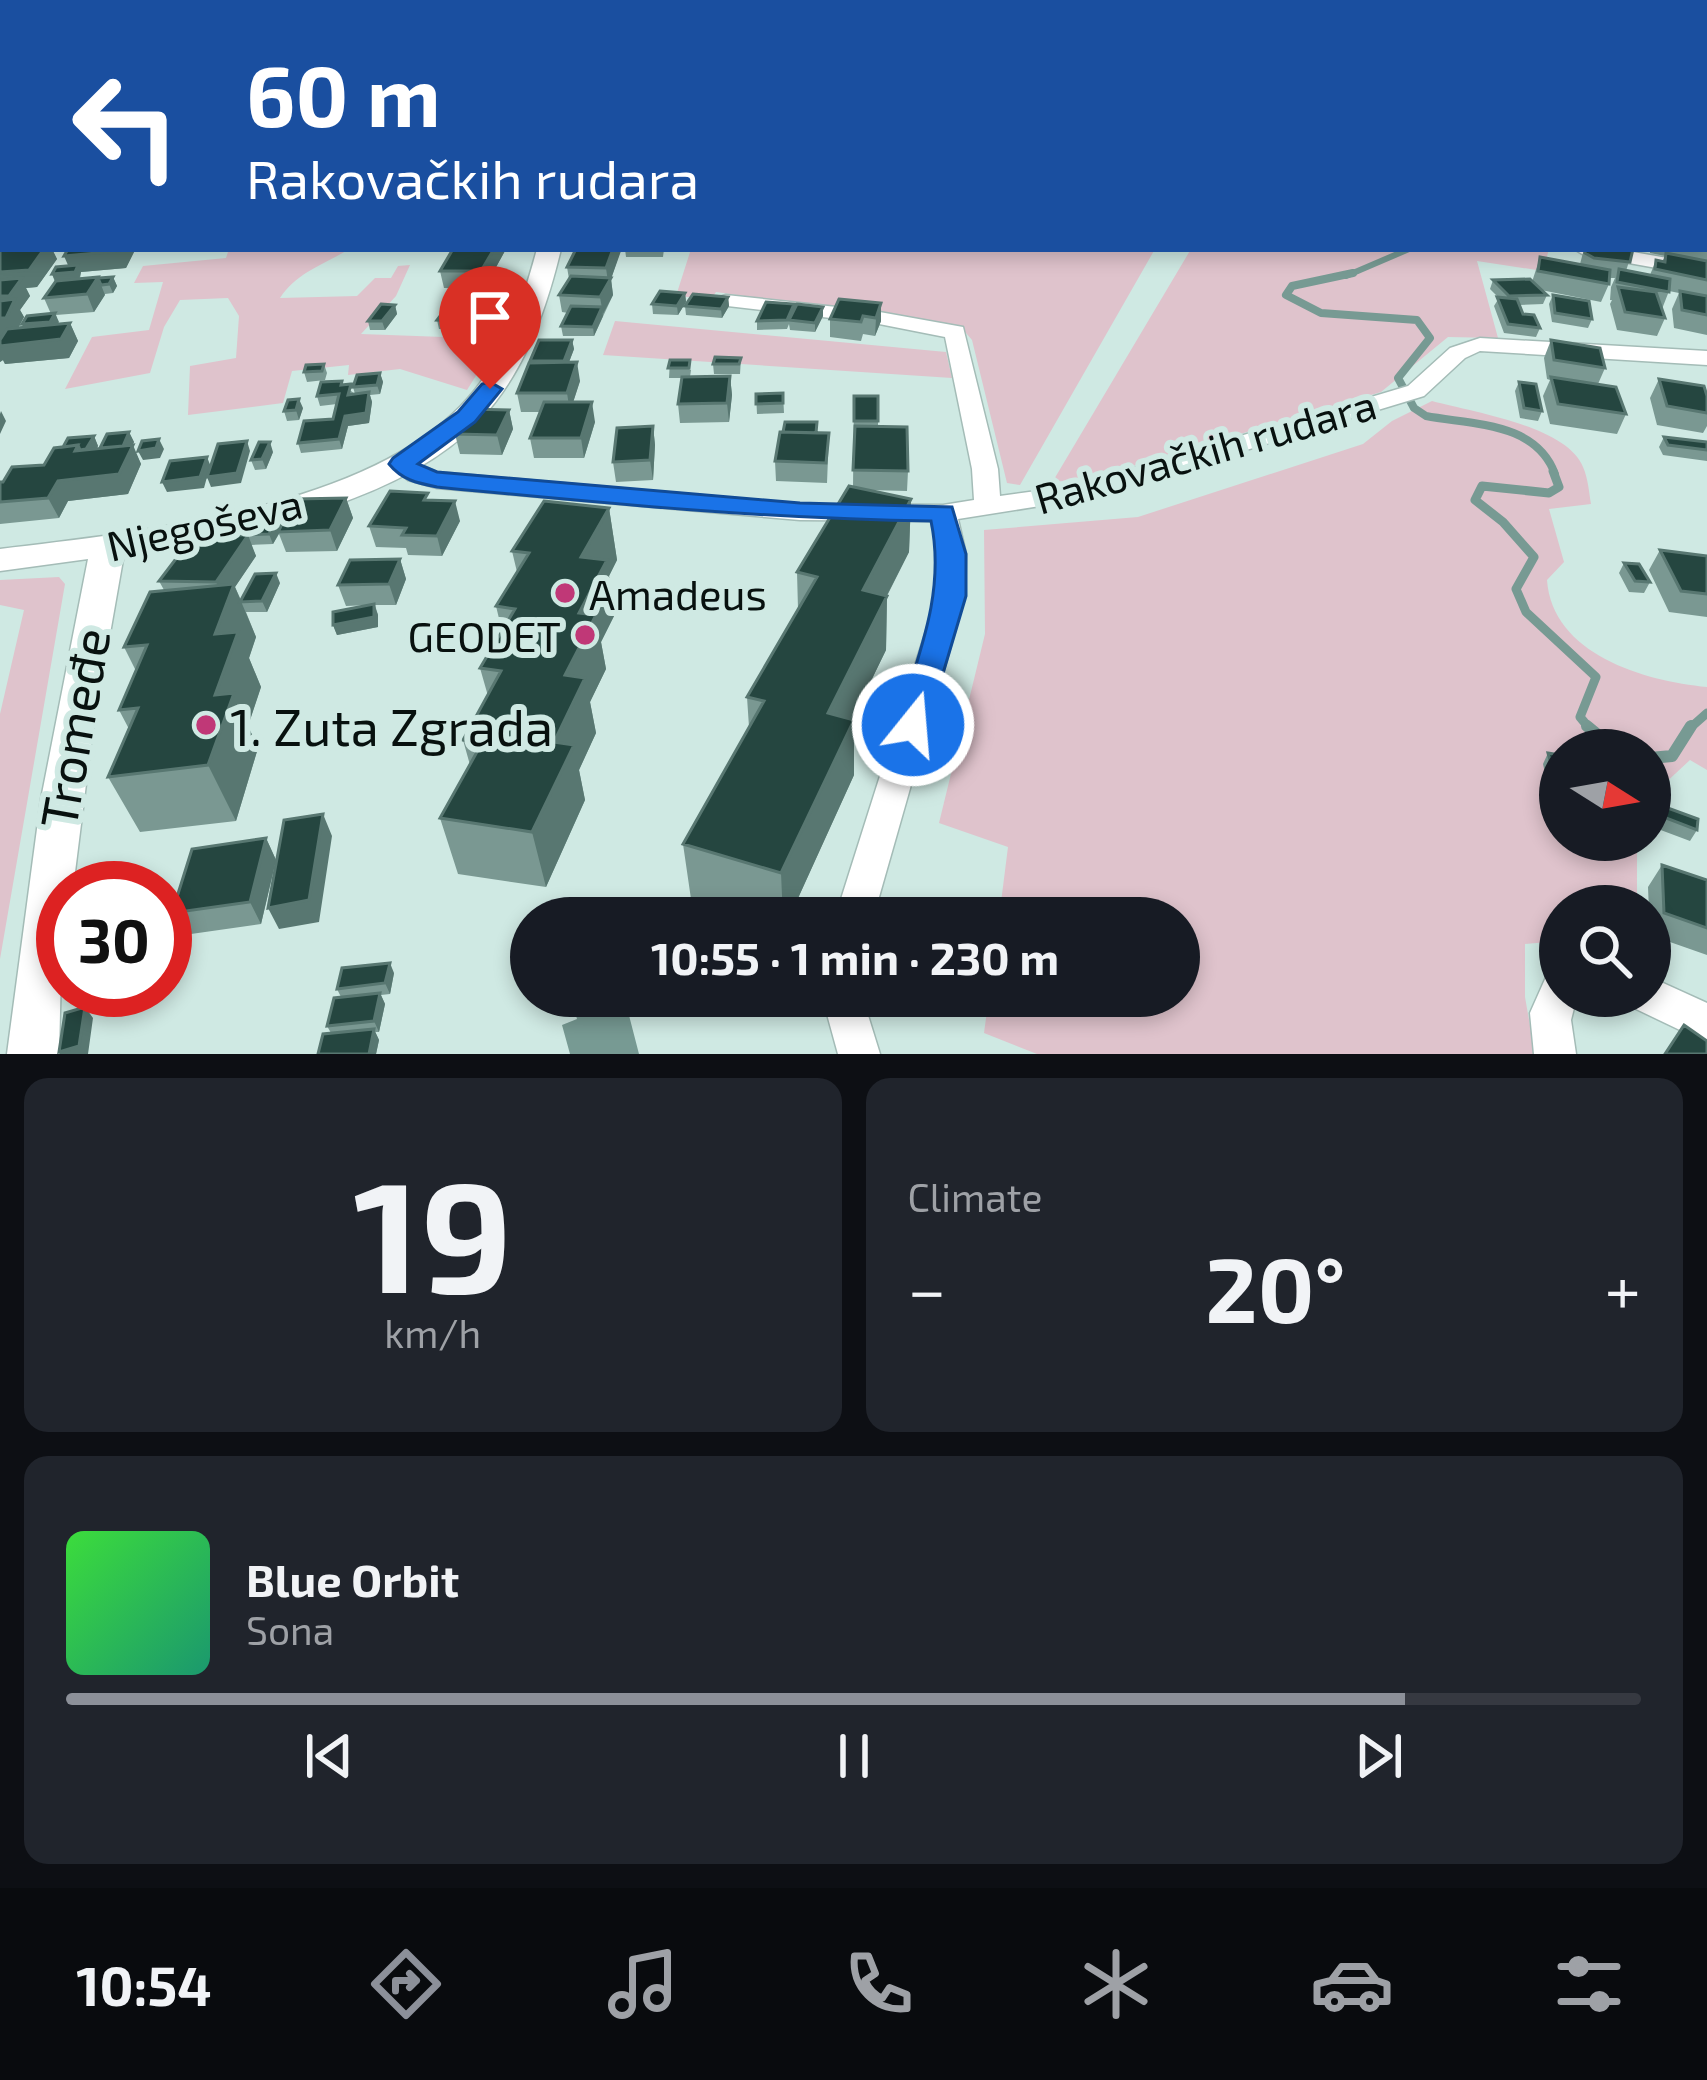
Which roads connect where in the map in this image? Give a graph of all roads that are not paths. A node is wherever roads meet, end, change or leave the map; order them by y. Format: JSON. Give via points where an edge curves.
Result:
{"nodes":[{"id":1,"x":549,"y":252,"type":"edge"},
{"id":2,"x":1600,"y":252,"type":"edge"},
{"id":3,"x":1707,"y":271,"type":"edge"},
{"id":4,"x":726,"y":301,"type":"edge"},
{"id":5,"x":1707,"y":358,"type":"edge"},
{"id":6,"x":402,"y":464,"type":"junction"},
{"id":7,"x":988,"y":506,"type":"junction"},
{"id":8,"x":943,"y":513,"type":"junction"},
{"id":9,"x":108,"y":548,"type":"junction"},
{"id":10,"x":0,"y":560,"type":"edge"},
{"id":11,"x":860,"y":897,"type":"edge"},
{"id":12,"x":1671,"y":1006,"type":"edge"},
{"id":13,"x":847,"y":1017,"type":"edge"},
{"id":14,"x":1549,"y":1017,"type":"edge"},
{"id":15,"x":1707,"y":1024,"type":"edge"},
{"id":16,"x":33,"y":1054,"type":"edge"},
{"id":17,"x":859,"y":1054,"type":"edge"},
{"id":18,"x":1555,"y":1054,"type":"edge"}],
"edges":[{"from":1,"to":6,"type":"street","name":"Njegoševa","via":[[519,337],[490,389],[454,428]]},
{"from":2,"to":3,"type":"street"},
{"from":4,"to":7,"type":"street","via":[[955,332]]},
{"from":5,"to":7,"type":"street","name":"Rakovačkih rudara","via":[[1466,346],[1416,392],[1076,494]]},
{"from":6,"to":8,"type":"street","name":"Rakovačkih rudara","via":[[437,480],[666,502]]},
{"from":6,"to":9,"type":"street","name":"Njegoševa","via":[[322,495]]},
{"from":7,"to":8,"type":"street","name":"Rakovačkih rudara"},
{"from":8,"to":11,"type":"street","via":[[951,596]]},
{"from":9,"to":10,"type":"street","name":"Njegoševa"},
{"from":9,"to":16,"type":"street","name":"Tromeđe","via":[[50,860]]},
{"from":12,"to":15,"type":"street"},
{"from":13,"to":17,"type":"street"},
{"from":14,"to":18,"type":"street"}]}
